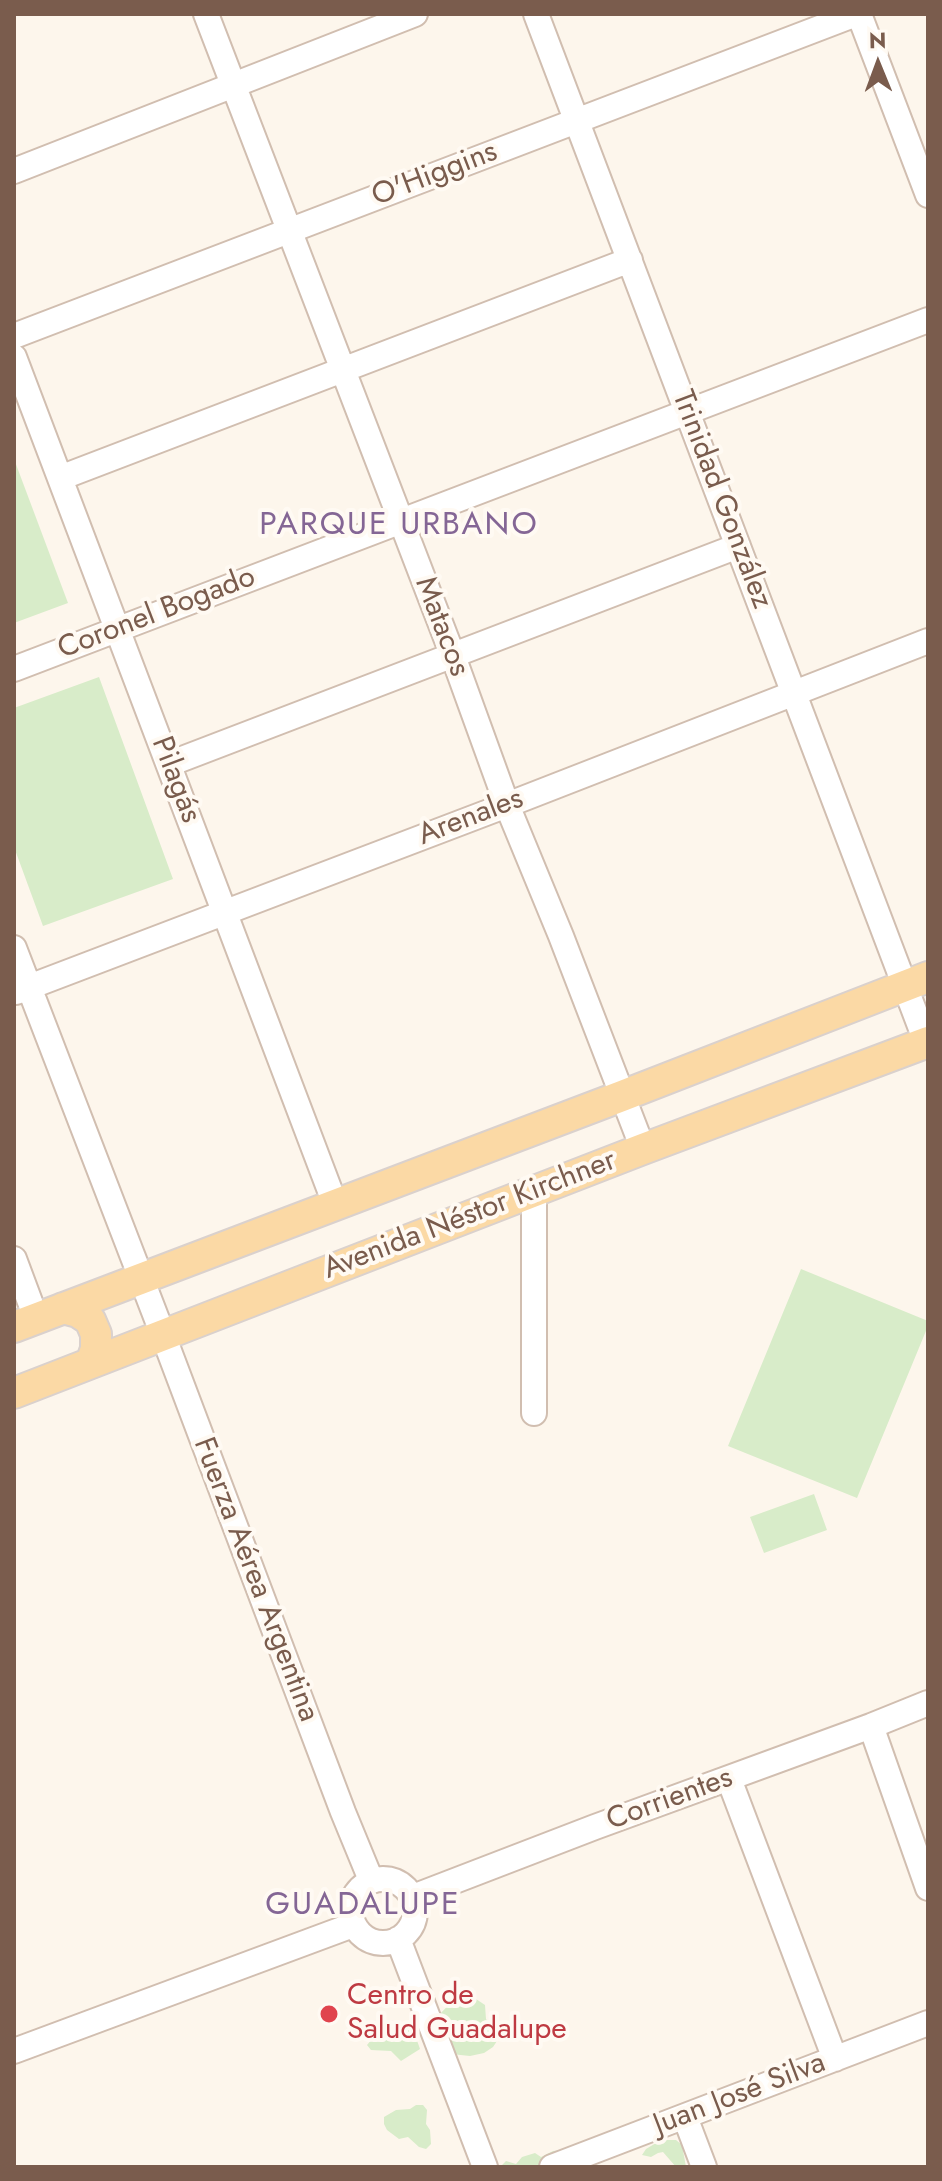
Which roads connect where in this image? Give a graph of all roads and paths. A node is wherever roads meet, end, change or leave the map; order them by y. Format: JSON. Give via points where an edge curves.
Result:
{"nodes":[{"id":1,"x":206,"y":14,"type":"edge"},
{"id":2,"x":415,"y":14,"type":"edge"},
{"id":3,"x":536,"y":14,"type":"edge"},
{"id":4,"x":857,"y":14,"type":"edge"},
{"id":5,"x":233,"y":85,"type":"junction"},
{"id":6,"x":577,"y":121,"type":"junction"},
{"id":7,"x":14,"y":171,"type":"edge"},
{"id":8,"x":928,"y":195,"type":"edge"},
{"id":9,"x":289,"y":231,"type":"junction"},
{"id":10,"x":630,"y":260,"type":"junction"},
{"id":11,"x":928,"y":320,"type":"edge"},
{"id":12,"x":14,"y":336,"type":"edge"},
{"id":13,"x":14,"y":357,"type":"edge"},
{"id":14,"x":342,"y":370,"type":"junction"},
{"id":15,"x":687,"y":412,"type":"junction"},
{"id":16,"x":60,"y":478,"type":"junction"},
{"id":17,"x":401,"y":521,"type":"junction"},
{"id":18,"x":738,"y":546,"type":"junction"},
{"id":19,"x":117,"y":630,"type":"junction"},
{"id":20,"x":928,"y":641,"type":"edge"},
{"id":21,"x":453,"y":656,"type":"junction"},
{"id":22,"x":14,"y":669,"type":"edge"},
{"id":23,"x":793,"y":692,"type":"junction"},
{"id":24,"x":169,"y":764,"type":"junction"},
{"id":25,"x":507,"y":805,"type":"junction"},
{"id":26,"x":224,"y":912,"type":"junction"},
{"id":27,"x":14,"y":948,"type":"edge"},
{"id":28,"x":916,"y":982,"type":"edge"},
{"id":29,"x":22,"y":990,"type":"edge"},
{"id":30,"x":927,"y":1044,"type":"edge"},
{"id":31,"x":622,"y":1096,"type":"junction"},
{"id":32,"x":643,"y":1149,"type":"junction"},
{"id":33,"x":534,"y":1192,"type":"junction"},
{"id":34,"x":335,"y":1204,"type":"junction"},
{"id":35,"x":14,"y":1259,"type":"edge"},
{"id":36,"x":140,"y":1279,"type":"junction"},
{"id":37,"x":38,"y":1318,"type":"edge"},
{"id":38,"x":163,"y":1335,"type":"junction"},
{"id":39,"x":91,"y":1363,"type":"junction"},
{"id":40,"x":14,"y":1393,"type":"edge"},
{"id":41,"x":534,"y":1413,"type":"dead end"},
{"id":42,"x":928,"y":1703,"type":"edge"},
{"id":43,"x":871,"y":1726,"type":"junction"},
{"id":44,"x":729,"y":1779,"type":"junction"},
{"id":45,"x":371,"y":1880,"type":"junction"},
{"id":46,"x":928,"y":1888,"type":"edge"},
{"id":47,"x":413,"y":1897,"type":"junction"},
{"id":48,"x":353,"y":1925,"type":"junction"},
{"id":49,"x":398,"y":1939,"type":"junction"},
{"id":50,"x":928,"y":2023,"type":"edge"},
{"id":51,"x":14,"y":2051,"type":"edge"},
{"id":52,"x":835,"y":2059,"type":"junction"},
{"id":53,"x":685,"y":2117,"type":"junction"},
{"id":54,"x":485,"y":2167,"type":"edge"},
{"id":55,"x":552,"y":2167,"type":"edge"},
{"id":56,"x":704,"y":2167,"type":"edge"}],
"edges":[{"from":1,"to":5,"type":"street","name":"Matacos"},
{"from":2,"to":5,"type":"street"},
{"from":3,"to":6,"type":"street","name":"Trinidad González"},
{"from":4,"to":6,"type":"street","name":"O'Higgins"},
{"from":4,"to":8,"type":"street"},
{"from":5,"to":7,"type":"street"},
{"from":5,"to":9,"type":"street","name":"Matacos"},
{"from":6,"to":9,"type":"street","name":"O'Higgins"},
{"from":6,"to":10,"type":"street","name":"Trinidad González"},
{"from":9,"to":12,"type":"street","name":"O'Higgins"},
{"from":9,"to":14,"type":"street","name":"Matacos"},
{"from":10,"to":14,"type":"street"},
{"from":10,"to":15,"type":"street","name":"Trinidad González"},
{"from":11,"to":15,"type":"street","name":"Coronel Bogado"},
{"from":13,"to":16,"type":"street","name":"Pilagás"},
{"from":14,"to":16,"type":"street"},
{"from":14,"to":17,"type":"street","name":"Matacos"},
{"from":15,"to":17,"type":"street","name":"Coronel Bogado"},
{"from":15,"to":18,"type":"street","name":"Trinidad González"},
{"from":16,"to":19,"type":"street","name":"Pilagás"},
{"from":17,"to":19,"type":"street","name":"Coronel Bogado"},
{"from":17,"to":21,"type":"street","name":"Matacos"},
{"from":18,"to":21,"type":"street"},
{"from":18,"to":23,"type":"street","name":"Trinidad González"},
{"from":19,"to":22,"type":"street","name":"Coronel Bogado"},
{"from":19,"to":24,"type":"street","name":"Pilagás"},
{"from":20,"to":23,"type":"street","name":"Arenales"},
{"from":21,"to":24,"type":"street"},
{"from":21,"to":25,"type":"street","name":"Matacos"},
{"from":23,"to":25,"type":"street","name":"Arenales"},
{"from":23,"to":28,"type":"street","name":"Trinidad González"},
{"from":24,"to":26,"type":"street","name":"Pilagás"},
{"from":25,"to":26,"type":"street","name":"Arenales"},
{"from":25,"to":31,"type":"street","name":"Matacos"},
{"from":26,"to":29,"type":"street","name":"Arenales"},
{"from":26,"to":34,"type":"street","name":"Pilagás"},
{"from":27,"to":29,"type":"street","name":"Fuerza Aérea Argentina"},
{"from":28,"to":30,"type":"street","name":"Trinidad González"},
{"from":28,"to":31,"type":"main road","name":"Avenida Néstor Kirchner"},
{"from":29,"to":36,"type":"street","name":"Fuerza Aérea Argentina"},
{"from":30,"to":32,"type":"main road","name":"Avenida Néstor Kirchner"},
{"from":31,"to":32,"type":"street","name":"Matacos"},
{"from":31,"to":34,"type":"main road","name":"Avenida Néstor Kirchner"},
{"from":32,"to":33,"type":"main road","name":"Avenida Néstor Kirchner"},
{"from":33,"to":38,"type":"main road","name":"Avenida Néstor Kirchner"},
{"from":33,"to":41,"type":"street"},
{"from":34,"to":36,"type":"main road","name":"Avenida Néstor Kirchner"},
{"from":35,"to":37,"type":"street"},
{"from":36,"to":37,"type":"main road","name":"Avenida Néstor Kirchner"},
{"from":36,"to":38,"type":"street","name":"Fuerza Aérea Argentina"},
{"from":37,"to":39,"type":"main road","via":[[78,1312],[90,1320],[96,1334]]},
{"from":38,"to":39,"type":"main road","name":"Avenida Néstor Kirchner"},
{"from":38,"to":45,"type":"street","name":"Fuerza Aérea Argentina"},
{"from":39,"to":40,"type":"main road","name":"Avenida Néstor Kirchner"},
{"from":42,"to":43,"type":"street","name":"Corrientes"},
{"from":43,"to":44,"type":"street","name":"Corrientes"},
{"from":43,"to":46,"type":"street"},
{"from":44,"to":47,"type":"street","name":"Corrientes"},
{"from":44,"to":52,"type":"street"},
{"from":45,"to":47,"type":"street","via":[[387,1878],[402,1884]]},
{"from":45,"to":48,"type":"street","via":[[352,1899]]},
{"from":47,"to":49,"type":"street","via":[[414,1921]]},
{"from":48,"to":49,"type":"street","via":[[372,1941]]},
{"from":48,"to":51,"type":"street"},
{"from":49,"to":54,"type":"street"},
{"from":50,"to":52,"type":"street","name":"Juan José Silva"},
{"from":52,"to":53,"type":"street","name":"Juan José Silva"},
{"from":53,"to":55,"type":"street","name":"Juan José Silva"},
{"from":53,"to":56,"type":"street"}]}
